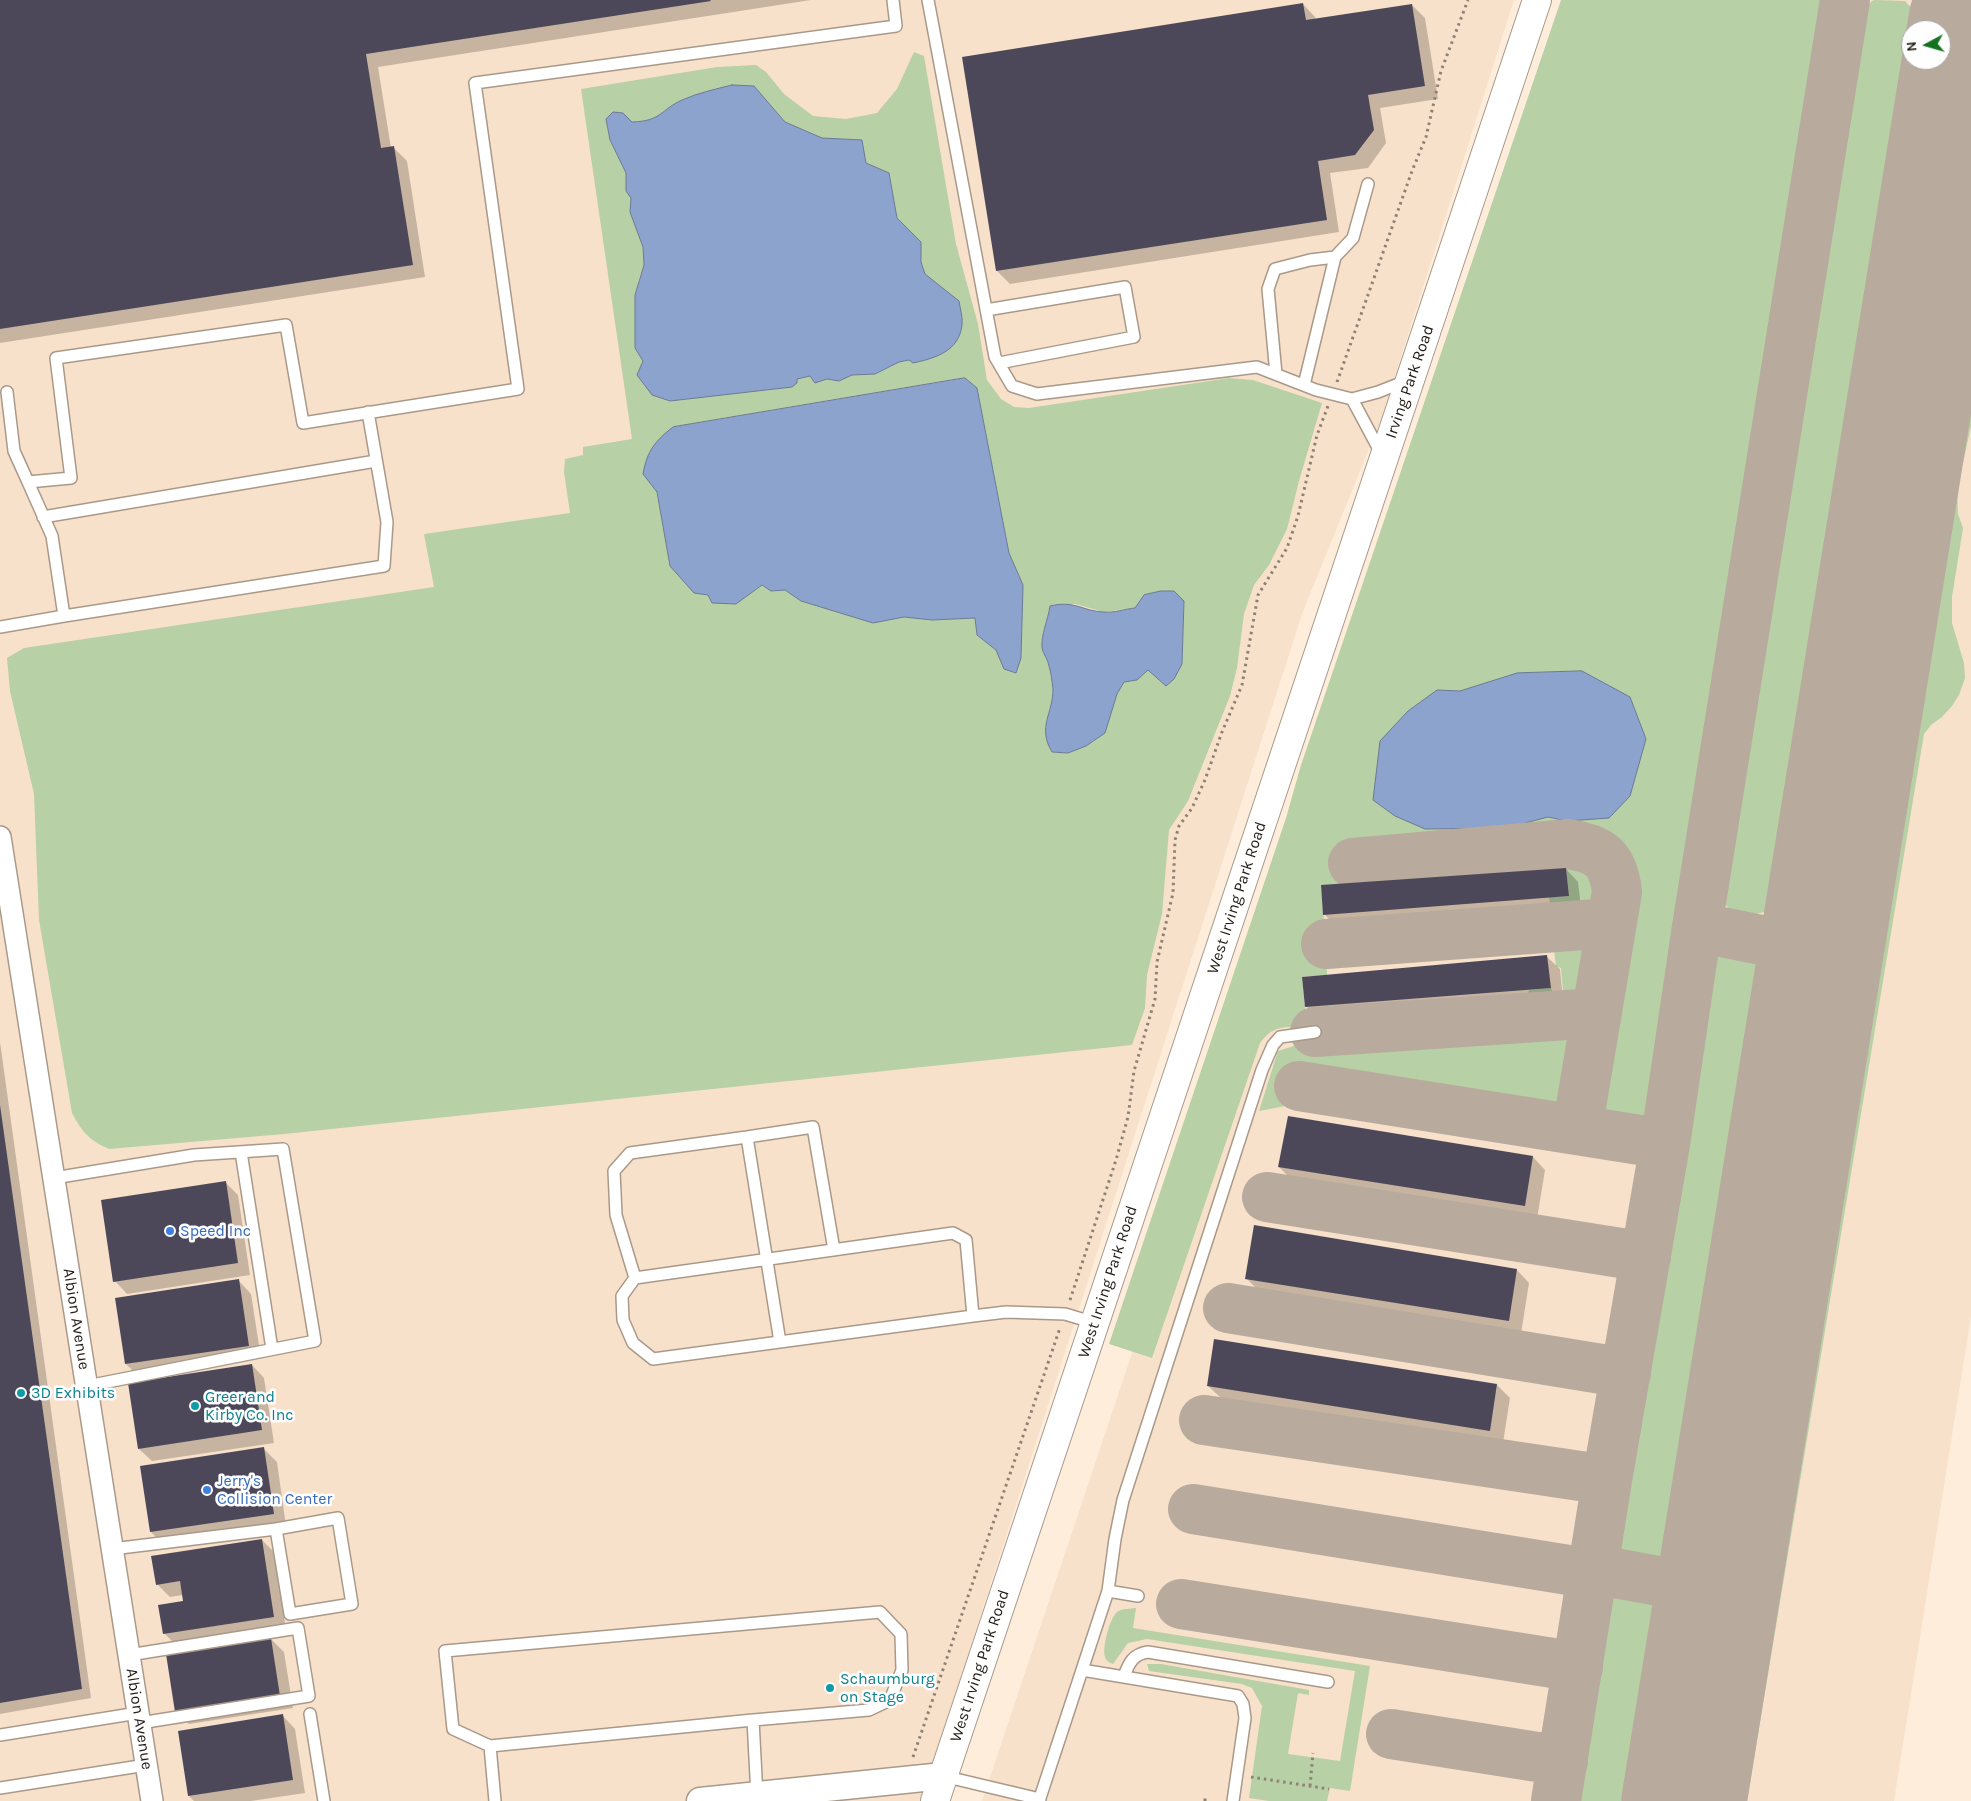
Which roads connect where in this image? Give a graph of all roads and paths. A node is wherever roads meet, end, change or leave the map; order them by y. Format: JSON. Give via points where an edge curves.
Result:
{"nodes":[{"id":1,"x":892,"y":0,"type":"edge"},
{"id":2,"x":928,"y":0,"type":"edge"},
{"id":3,"x":1468,"y":0,"type":"edge"},
{"id":4,"x":1537,"y":0,"type":"edge"},
{"id":5,"x":1368,"y":184,"type":"dead end"},
{"id":6,"x":1335,"y":257,"type":"junction"},
{"id":7,"x":986,"y":310,"type":"junction"},
{"id":8,"x":999,"y":363,"type":"junction"},
{"id":9,"x":1276,"y":374,"type":"junction"},
{"id":10,"x":1410,"y":380,"type":"junction"},
{"id":11,"x":1304,"y":385,"type":"junction"},
{"id":12,"x":7,"y":392,"type":"dead end"},
{"id":13,"x":1332,"y":394,"type":"junction"},
{"id":14,"x":1352,"y":399,"type":"junction"},
{"id":15,"x":368,"y":412,"type":"junction"},
{"id":16,"x":1384,"y":458,"type":"junction"},
{"id":17,"x":376,"y":460,"type":"junction"},
{"id":18,"x":28,"y":482,"type":"junction"},
{"id":19,"x":44,"y":516,"type":"junction"},
{"id":20,"x":64,"y":616,"type":"junction"},
{"id":21,"x":0,"y":627,"type":"edge"},
{"id":22,"x":1282,"y":764,"type":"joint"},
{"id":23,"x":0,"y":837,"type":"edge"},
{"id":24,"x":1315,"y":1032,"type":"dead end"},
{"id":25,"x":747,"y":1137,"type":"junction"},
{"id":26,"x":240,"y":1152,"type":"junction"},
{"id":27,"x":54,"y":1178,"type":"junction"},
{"id":28,"x":834,"y":1250,"type":"junction"},
{"id":29,"x":767,"y":1259,"type":"junction"},
{"id":30,"x":634,"y":1278,"type":"junction"},
{"id":31,"x":1065,"y":1314,"type":"junction"},
{"id":32,"x":973,"y":1316,"type":"junction"},
{"id":33,"x":1095,"y":1323,"type":"junction"},
{"id":34,"x":780,"y":1342,"type":"junction"},
{"id":35,"x":272,"y":1349,"type":"junction"},
{"id":36,"x":87,"y":1386,"type":"junction"},
{"id":37,"x":276,"y":1528,"type":"junction"},
{"id":38,"x":112,"y":1549,"type":"junction"},
{"id":39,"x":1108,"y":1591,"type":"junction"},
{"id":40,"x":1138,"y":1596,"type":"dead end"},
{"id":41,"x":129,"y":1655,"type":"junction"},
{"id":42,"x":1082,"y":1670,"type":"junction"},
{"id":43,"x":1124,"y":1676,"type":"junction"},
{"id":44,"x":1328,"y":1682,"type":"dead end"},
{"id":45,"x":310,"y":1714,"type":"dead end"},
{"id":46,"x":139,"y":1718,"type":"junction"},
{"id":47,"x":754,"y":1720,"type":"junction"},
{"id":48,"x":0,"y":1735,"type":"edge"},
{"id":49,"x":490,"y":1746,"type":"junction"},
{"id":50,"x":917,"y":1748,"type":"dead end"},
{"id":51,"x":1313,"y":1753,"type":"dead end"},
{"id":52,"x":146,"y":1765,"type":"junction"},
{"id":53,"x":943,"y":1776,"type":"junction"},
{"id":54,"x":1250,"y":1777,"type":"dead end"},
{"id":55,"x":1310,"y":1786,"type":"junction"},
{"id":56,"x":0,"y":1788,"type":"edge"},
{"id":57,"x":1329,"y":1790,"type":"dead end"},
{"id":58,"x":757,"y":1798,"type":"edge"},
{"id":59,"x":1040,"y":1800,"type":"edge"},
{"id":60,"x":152,"y":1801,"type":"edge"},
{"id":61,"x":324,"y":1801,"type":"edge"},
{"id":62,"x":495,"y":1801,"type":"edge"},
{"id":63,"x":700,"y":1801,"type":"edge"},
{"id":64,"x":935,"y":1801,"type":"edge"},
{"id":65,"x":1233,"y":1801,"type":"edge"}],
"edges":[{"from":1,"to":15,"type":"lane","via":[[896,26],[475,83],[518,389]]},
{"from":2,"to":7,"type":"lane"},
{"from":3,"to":13,"type":"path","via":[[1441,71],[1426,137]]},
{"from":4,"to":10,"type":"main road","name":"Irving Park Road"},
{"from":5,"to":6,"type":"lane","via":[[1352,238]]},
{"from":6,"to":9,"type":"lane","via":[[1275,269],[1268,289]]},
{"from":6,"to":11,"type":"lane"},
{"from":7,"to":8,"type":"lane"},
{"from":7,"to":8,"type":"lane","via":[[1125,287],[1134,337]]},
{"from":8,"to":9,"type":"lane","via":[[1012,386],[1036,394],[1257,367]]},
{"from":9,"to":11,"type":"lane"},
{"from":10,"to":14,"type":"lane"},
{"from":10,"to":16,"type":"main road","name":"Irving Park Road"},
{"from":11,"to":13,"type":"lane"},
{"from":12,"to":18,"type":"lane","via":[[14,451]]},
{"from":13,"to":14,"type":"lane"},
{"from":13,"to":31,"type":"path","via":[[1317,435],[1287,548],[1258,595],[1242,685],[1205,780],[1179,826],[1175,840],[1174,893],[1157,962],[1155,999],[1134,1071],[1128,1117]]},
{"from":14,"to":16,"type":"lane"},
{"from":15,"to":17,"type":"lane"},
{"from":15,"to":18,"type":"lane","via":[[303,422],[286,325],[56,358],[71,478]]},
{"from":16,"to":22,"type":"main road","name":"Irving Park Road"},
{"from":17,"to":19,"type":"lane"},
{"from":17,"to":20,"type":"lane","via":[[387,522],[384,566]]},
{"from":18,"to":19,"type":"lane"},
{"from":19,"to":20,"type":"lane","via":[[52,536]]},
{"from":20,"to":21,"type":"lane"},
{"from":22,"to":33,"type":"main road","name":"West Irving Park Road"},
{"from":23,"to":27,"type":"street","name":"Albion Avenue"},
{"from":24,"to":39,"type":"lane","via":[[1280,1036],[1262,1070],[1123,1500]]},
{"from":25,"to":28,"type":"lane","via":[[813,1127]]},
{"from":25,"to":29,"type":"lane"},
{"from":25,"to":30,"type":"lane","via":[[630,1153],[614,1171],[616,1215]]},
{"from":26,"to":27,"type":"lane","via":[[194,1155]]},
{"from":26,"to":35,"type":"lane"},
{"from":26,"to":35,"type":"lane","via":[[283,1148],[313,1331],[314,1340]]},
{"from":27,"to":36,"type":"street","name":"Albion Avenue"},
{"from":28,"to":29,"type":"lane"},
{"from":28,"to":32,"type":"lane","via":[[953,1233],[966,1240]]},
{"from":29,"to":30,"type":"lane"},
{"from":29,"to":34,"type":"lane"},
{"from":30,"to":34,"type":"lane","via":[[622,1296],[624,1320],[633,1343],[653,1358]]},
{"from":31,"to":32,"type":"lane","via":[[1006,1312]]},
{"from":31,"to":33,"type":"lane"},
{"from":31,"to":50,"type":"path"},
{"from":32,"to":34,"type":"lane"},
{"from":33,"to":53,"type":"main road","name":"West Irving Park Road"},
{"from":35,"to":36,"type":"lane"},
{"from":36,"to":38,"type":"street","name":"Albion Avenue"},
{"from":37,"to":37,"type":"lane","via":[[290,1614],[352,1604],[338,1518]]},
{"from":37,"to":38,"type":"lane"},
{"from":38,"to":41,"type":"street","name":"Albion Avenue"},
{"from":39,"to":40,"type":"lane"},
{"from":39,"to":42,"type":"lane"},
{"from":41,"to":46,"type":"street","name":"Albion Avenue"},
{"from":41,"to":46,"type":"lane","via":[[298,1628],[309,1696]]},
{"from":42,"to":43,"type":"lane"},
{"from":42,"to":59,"type":"lane"},
{"from":43,"to":44,"type":"lane","via":[[1133,1658],[1148,1652]]},
{"from":43,"to":65,"type":"lane","via":[[1239,1698],[1245,1718]]},
{"from":45,"to":61,"type":"lane"},
{"from":46,"to":48,"type":"lane"},
{"from":46,"to":52,"type":"street","name":"Albion Avenue"},
{"from":47,"to":49,"type":"lane"},
{"from":47,"to":49,"type":"lane","via":[[869,1710],[890,1700],[902,1670],[901,1634],[880,1612],[445,1652],[453,1729]]},
{"from":47,"to":58,"type":"lane"},
{"from":49,"to":62,"type":"lane"},
{"from":51,"to":55,"type":"path"},
{"from":52,"to":56,"type":"lane"},
{"from":52,"to":60,"type":"street","name":"Albion Avenue"},
{"from":53,"to":58,"type":"street"},
{"from":53,"to":59,"type":"lane"},
{"from":53,"to":64,"type":"main road","name":"West Irving Park Road"},
{"from":54,"to":55,"type":"path"},
{"from":55,"to":57,"type":"path"},
{"from":58,"to":63,"type":"street"}]}
